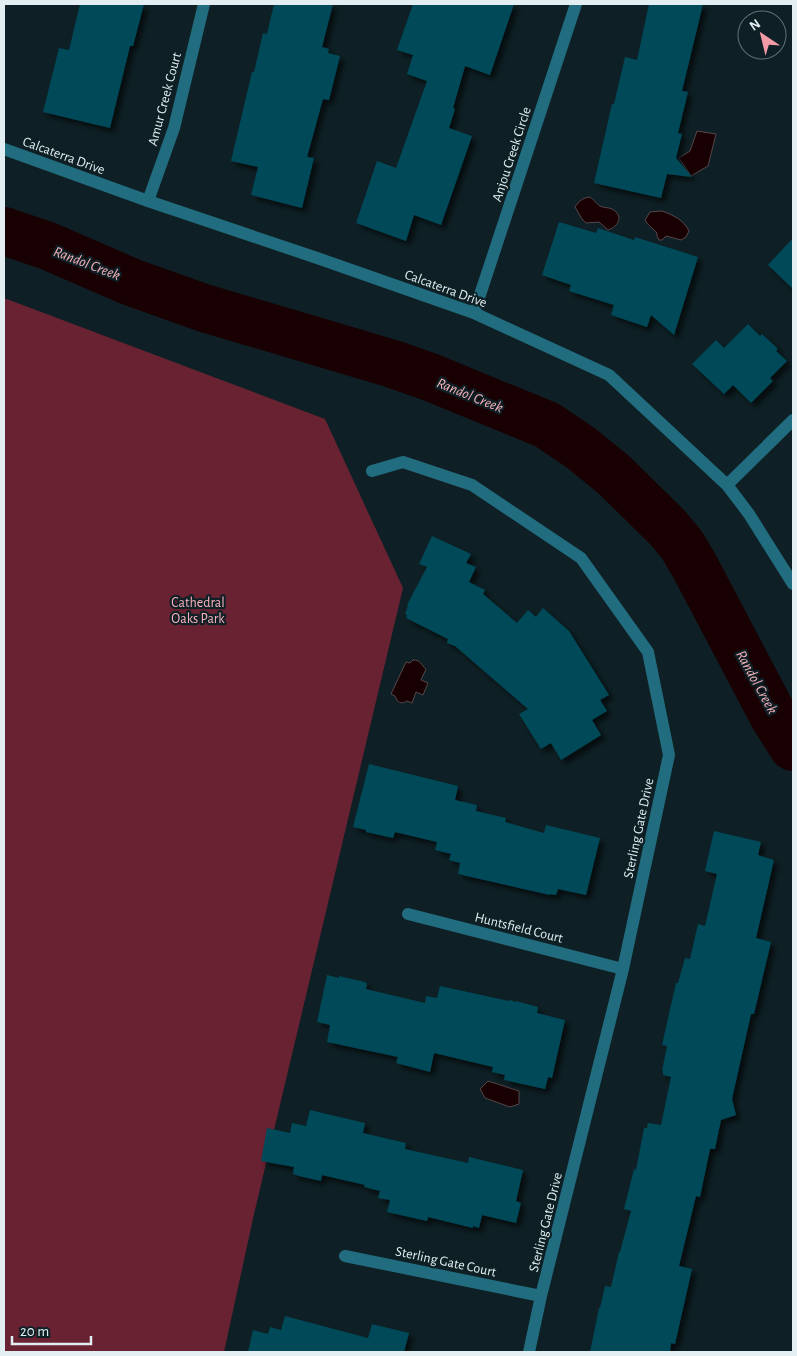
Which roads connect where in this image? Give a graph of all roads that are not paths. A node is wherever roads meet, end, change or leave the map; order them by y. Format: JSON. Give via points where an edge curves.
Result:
{"nodes":[{"id":1,"x":204,"y":4,"type":"edge"},
{"id":2,"x":576,"y":4,"type":"edge"},
{"id":3,"x":4,"y":149,"type":"edge"},
{"id":4,"x":148,"y":201,"type":"junction"},
{"id":5,"x":474,"y":313,"type":"junction"},
{"id":6,"x":793,"y":420,"type":"edge"},
{"id":7,"x":372,"y":471,"type":"dead end"},
{"id":8,"x":727,"y":485,"type":"junction"},
{"id":9,"x":793,"y":584,"type":"edge"},
{"id":10,"x":408,"y":914,"type":"dead end"},
{"id":11,"x":623,"y":969,"type":"junction"},
{"id":12,"x":345,"y":1256,"type":"dead end"},
{"id":13,"x":541,"y":1296,"type":"junction"},
{"id":14,"x":529,"y":1352,"type":"edge"}],
"edges":[{"from":1,"to":4,"type":"street","name":"Amur Creek Court","via":[[174,128]]},
{"from":2,"to":5,"type":"street","name":"Anjou Creek Circle"},
{"from":3,"to":4,"type":"street","name":"Calcaterra Drive"},
{"from":4,"to":5,"type":"street","name":"Calcaterra Drive"},
{"from":5,"to":8,"type":"street","name":"Calcaterra Drive","via":[[608,375]]},
{"from":6,"to":8,"type":"street"},
{"from":7,"to":11,"type":"street","name":"Sterling Gate Drive","via":[[403,462],[472,484],[581,558],[648,652],[670,755]]},
{"from":8,"to":9,"type":"street","name":"Calcaterra Drive"},
{"from":10,"to":11,"type":"street","name":"Huntsfield Court"},
{"from":11,"to":13,"type":"street","name":"Sterling Gate Drive"},
{"from":12,"to":13,"type":"street","name":"Sterling Gate Court"},
{"from":13,"to":14,"type":"street","name":"Sterling Gate Drive"}]}
